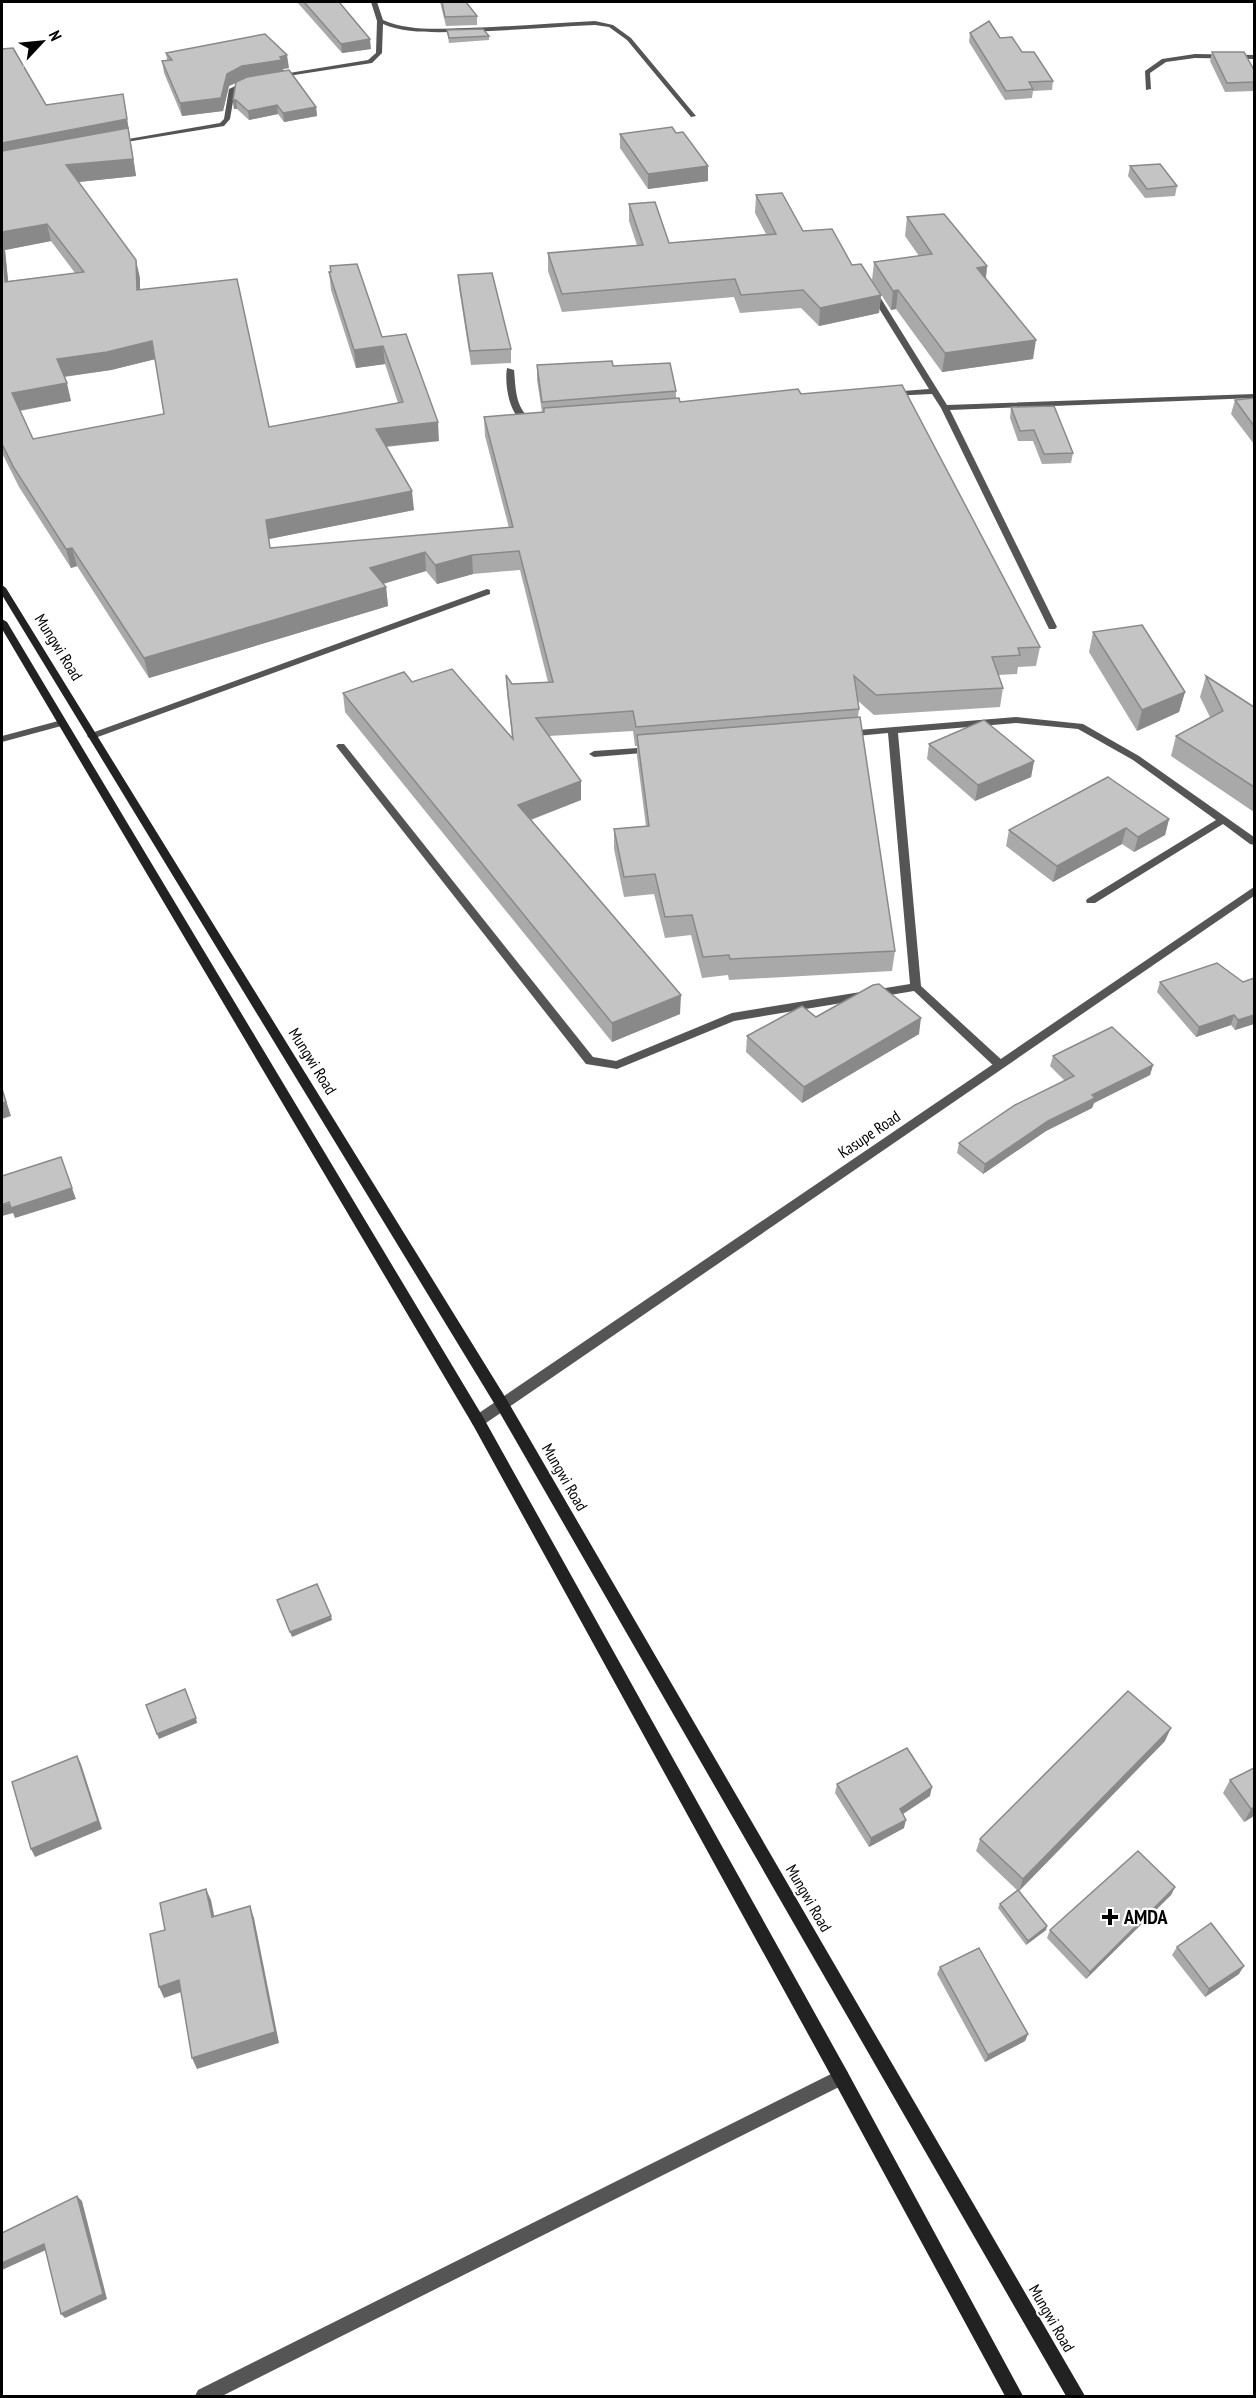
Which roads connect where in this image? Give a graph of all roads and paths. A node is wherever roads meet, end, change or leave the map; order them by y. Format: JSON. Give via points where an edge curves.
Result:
{"nodes":[{"id":1,"x":374,"y":2,"type":"edge"},
{"id":2,"x":380,"y":21,"type":"junction"},
{"id":3,"x":1254,"y":57,"type":"edge"},
{"id":4,"x":267,"y":79,"type":"edge"},
{"id":5,"x":256,"y":80,"type":"edge"},
{"id":6,"x":1148,"y":89,"type":"dead end"},
{"id":7,"x":693,"y":116,"type":"dead end"},
{"id":8,"x":105,"y":144,"type":"edge"},
{"id":9,"x":866,"y":280,"type":"edge"},
{"id":10,"x":510,"y":370,"type":"edge"},
{"id":11,"x":934,"y":391,"type":"junction"},
{"id":12,"x":874,"y":396,"type":"edge"},
{"id":13,"x":1254,"y":396,"type":"edge"},
{"id":14,"x":945,"y":408,"type":"junction"},
{"id":15,"x":543,"y":423,"type":"edge"},
{"id":16,"x":2,"y":588,"type":"edge"},
{"id":17,"x":487,"y":592,"type":"dead end"},
{"id":18,"x":2,"y":622,"type":"edge"},
{"id":19,"x":1052,"y":627,"type":"dead end"},
{"id":20,"x":62,"y":723,"type":"junction"},
{"id":21,"x":892,"y":730,"type":"junction"},
{"id":22,"x":833,"y":735,"type":"edge"},
{"id":23,"x":92,"y":736,"type":"junction"},
{"id":24,"x":2,"y":739,"type":"edge"},
{"id":25,"x":341,"y":746,"type":"dead end"},
{"id":26,"x":666,"y":748,"type":"edge"},
{"id":27,"x":594,"y":754,"type":"dead end"},
{"id":28,"x":1224,"y":819,"type":"junction"},
{"id":29,"x":1254,"y":842,"type":"edge"},
{"id":30,"x":1254,"y":891,"type":"edge"},
{"id":31,"x":1092,"y":901,"type":"dead end"},
{"id":32,"x":916,"y":987,"type":"junction"},
{"id":33,"x":1000,"y":1065,"type":"junction"},
{"id":34,"x":502,"y":1404,"type":"junction"},
{"id":35,"x":478,"y":1421,"type":"junction"},
{"id":36,"x":841,"y":2077,"type":"junction"},
{"id":37,"x":204,"y":2397,"type":"edge"},
{"id":38,"x":1014,"y":2397,"type":"edge"},
{"id":39,"x":1076,"y":2397,"type":"edge"}],
"edges":[{"from":1,"to":2,"type":"street"},
{"from":2,"to":4,"type":"street","via":[[379,53],[370,62]]},
{"from":2,"to":7,"type":"street","via":[[394,28],[438,31],[611,26],[629,39]]},
{"from":3,"to":6,"type":"street","via":[[1164,60],[1147,72]]},
{"from":5,"to":8,"type":"street","via":[[232,89],[227,119],[222,125]]},
{"from":9,"to":11,"type":"street"},
{"from":10,"to":15,"type":"street","via":[[516,411],[523,420]]},
{"from":11,"to":12,"type":"street"},
{"from":11,"to":14,"type":"street"},
{"from":13,"to":14,"type":"street"},
{"from":14,"to":19,"type":"street"},
{"from":16,"to":23,"type":"main road","name":"Mungwi Road"},
{"from":17,"to":23,"type":"street"},
{"from":18,"to":20,"type":"main road"},
{"from":20,"to":24,"type":"street"},
{"from":20,"to":35,"type":"main road"},
{"from":21,"to":22,"type":"street"},
{"from":21,"to":28,"type":"street","via":[[1016,720],[1080,726],[1136,758]]},
{"from":21,"to":32,"type":"street"},
{"from":23,"to":34,"type":"main road","name":"Mungwi Road"},
{"from":25,"to":32,"type":"street","via":[[590,1061],[617,1065],[732,1017]]},
{"from":26,"to":27,"type":"street"},
{"from":28,"to":29,"type":"street"},
{"from":28,"to":31,"type":"street"},
{"from":30,"to":33,"type":"street","name":"Kasupe Road"},
{"from":32,"to":33,"type":"street"},
{"from":33,"to":34,"type":"street","name":"Kasupe Road"},
{"from":34,"to":35,"type":"street","name":"Kasupe Road"},
{"from":34,"to":39,"type":"main road","name":"Mungwi Road"},
{"from":35,"to":36,"type":"main road"},
{"from":36,"to":37,"type":"street"},
{"from":36,"to":38,"type":"main road"}]}
